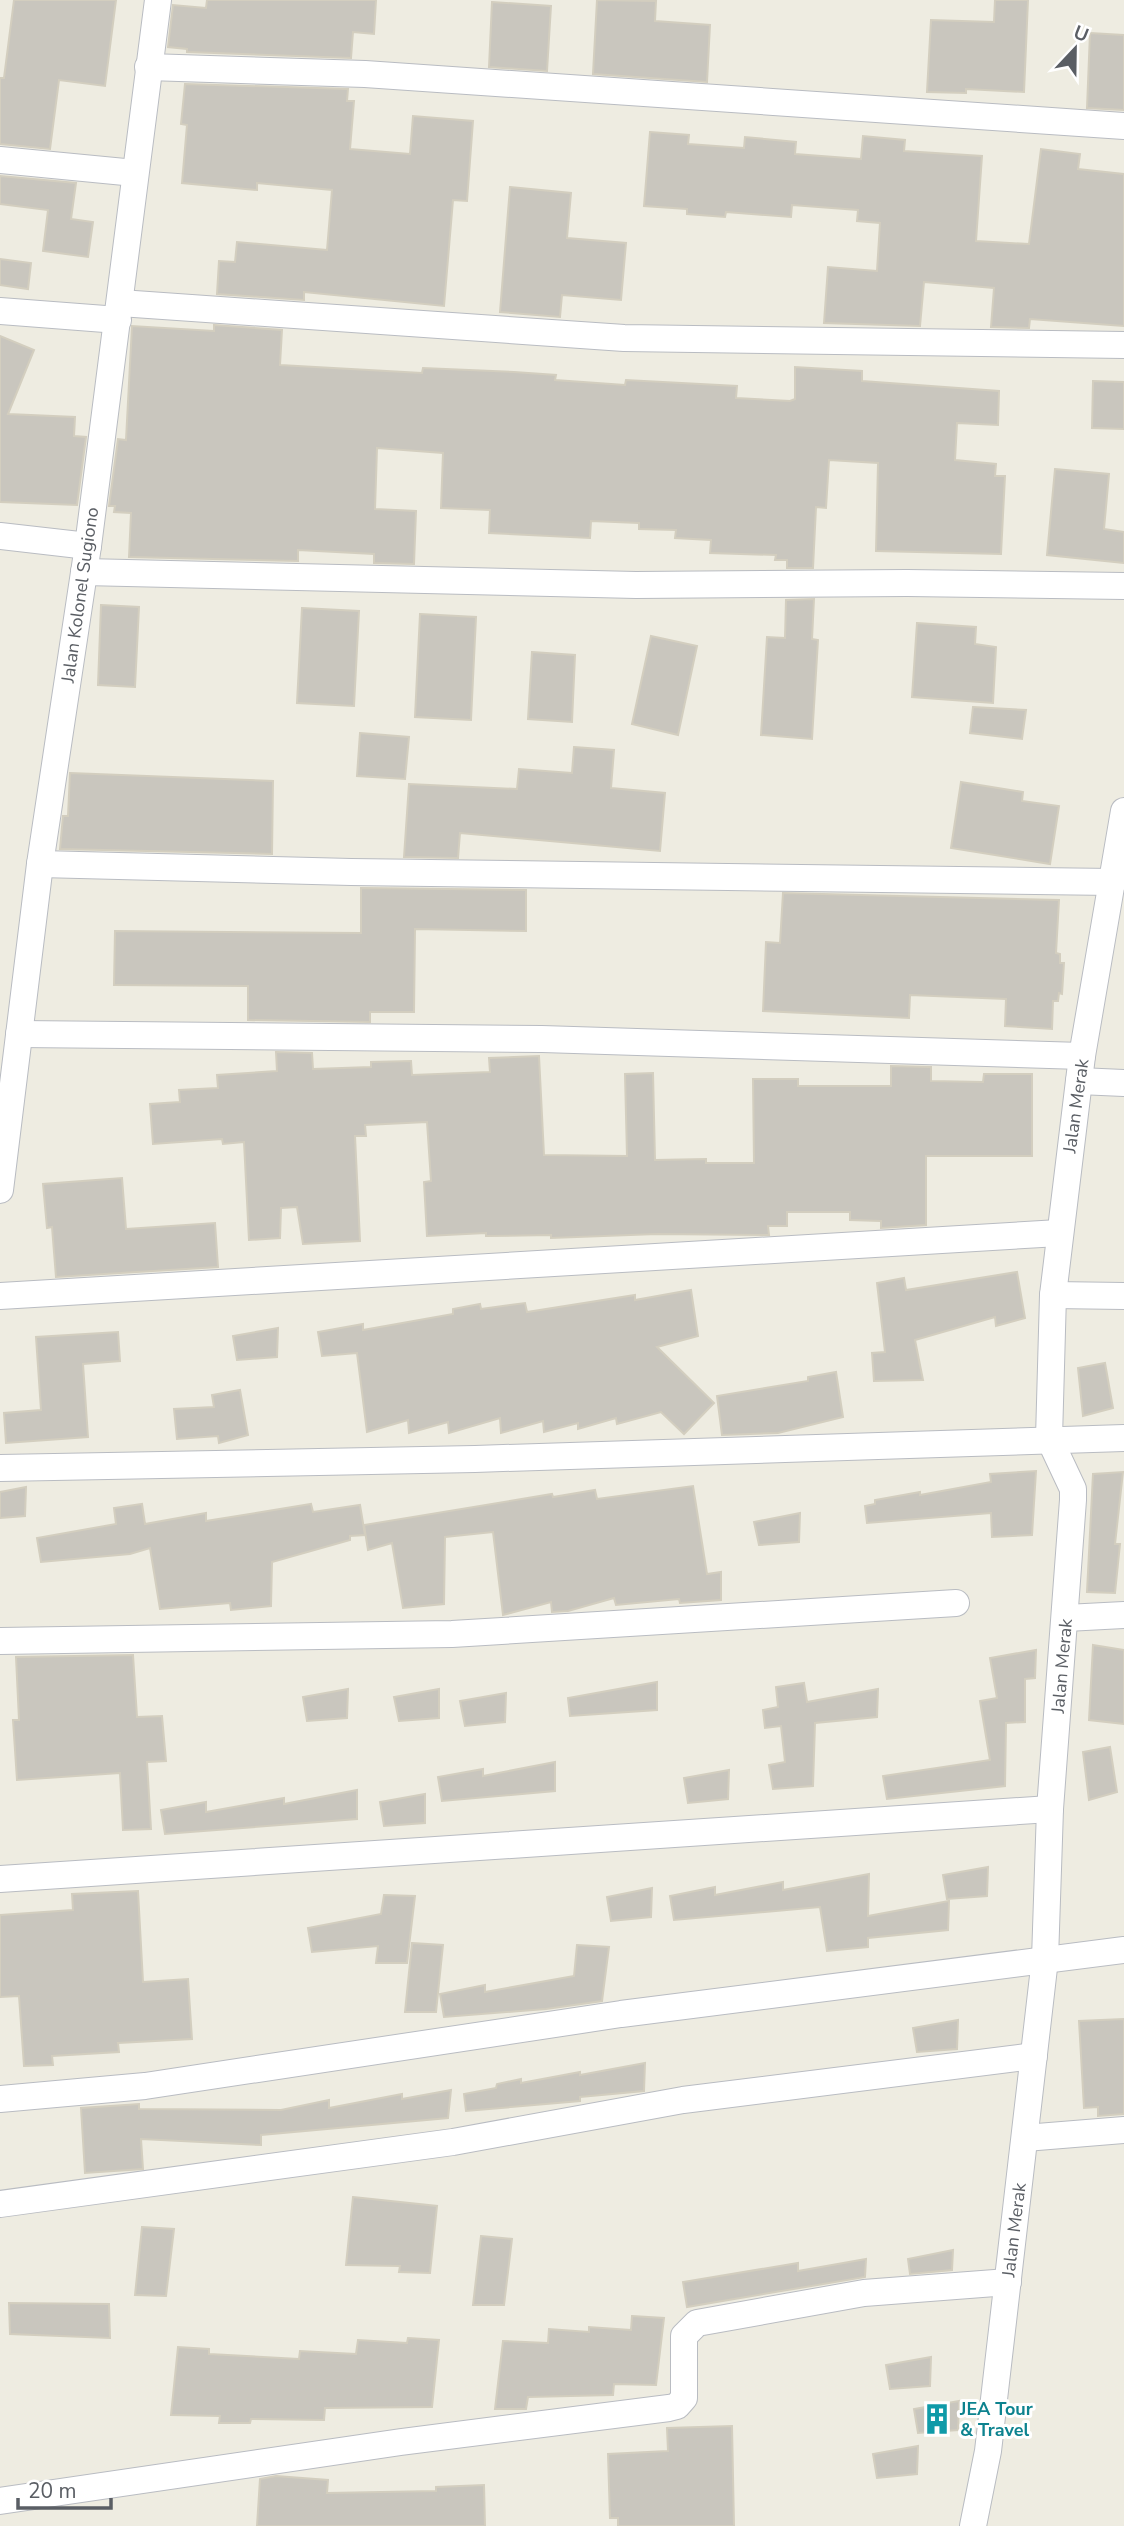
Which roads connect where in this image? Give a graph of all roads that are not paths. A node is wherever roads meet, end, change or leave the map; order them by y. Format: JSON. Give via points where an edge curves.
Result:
{"nodes":[{"id":1,"x":158,"y":0,"type":"edge"},
{"id":2,"x":148,"y":67,"type":"junction"},
{"id":3,"x":1124,"y":126,"type":"edge"},
{"id":4,"x":0,"y":160,"type":"edge"},
{"id":5,"x":135,"y":173,"type":"junction"},
{"id":6,"x":0,"y":311,"type":"edge"},
{"id":7,"x":119,"y":311,"type":"junction"},
{"id":8,"x":1124,"y":345,"type":"edge"},
{"id":9,"x":0,"y":536,"type":"edge"},
{"id":10,"x":86,"y":559,"type":"junction"},
{"id":11,"x":1124,"y":586,"type":"edge"},
{"id":12,"x":1124,"y":811,"type":"edge"},
{"id":13,"x":40,"y":864,"type":"junction"},
{"id":14,"x":1112,"y":882,"type":"junction"},
{"id":15,"x":19,"y":1034,"type":"junction"},
{"id":16,"x":1081,"y":1068,"type":"junction"},
{"id":17,"x":1124,"y":1083,"type":"edge"},
{"id":18,"x":1,"y":1178,"type":"edge"},
{"id":19,"x":1059,"y":1233,"type":"junction"},
{"id":20,"x":1053,"y":1295,"type":"junction"},
{"id":21,"x":1124,"y":1296,"type":"edge"},
{"id":22,"x":0,"y":1297,"type":"edge"},
{"id":23,"x":1049,"y":1438,"type":"junction"},
{"id":24,"x":1124,"y":1438,"type":"edge"},
{"id":25,"x":0,"y":1468,"type":"edge"},
{"id":26,"x":957,"y":1603,"type":"dead end"},
{"id":27,"x":1124,"y":1615,"type":"edge"},
{"id":28,"x":1066,"y":1618,"type":"junction"},
{"id":29,"x":0,"y":1641,"type":"edge"},
{"id":30,"x":1050,"y":1809,"type":"junction"},
{"id":31,"x":0,"y":1879,"type":"edge"},
{"id":32,"x":1124,"y":1950,"type":"edge"},
{"id":33,"x":1045,"y":1959,"type":"junction"},
{"id":34,"x":1034,"y":2056,"type":"junction"},
{"id":35,"x":0,"y":2099,"type":"edge"},
{"id":36,"x":1124,"y":2130,"type":"edge"},
{"id":37,"x":1025,"y":2138,"type":"junction"},
{"id":38,"x":0,"y":2204,"type":"edge"},
{"id":39,"x":1008,"y":2282,"type":"junction"},
{"id":40,"x":0,"y":2501,"type":"edge"},
{"id":41,"x":973,"y":2526,"type":"edge"}],
"edges":[{"from":1,"to":2,"type":"street","name":"Jalan Kolonel Sugiono"},
{"from":2,"to":3,"type":"street","via":[[365,74]]},
{"from":2,"to":5,"type":"street","name":"Jalan Kolonel Sugiono"},
{"from":4,"to":5,"type":"street"},
{"from":5,"to":7,"type":"street","name":"Jalan Kolonel Sugiono"},
{"from":6,"to":7,"type":"street"},
{"from":7,"to":8,"type":"street","via":[[624,338]]},
{"from":7,"to":10,"type":"street","name":"Jalan Kolonel Sugiono"},
{"from":9,"to":10,"type":"street"},
{"from":10,"to":11,"type":"street","via":[[623,585]]},
{"from":10,"to":13,"type":"street","name":"Jalan Kolonel Sugiono"},
{"from":12,"to":14,"type":"street","name":"Jalan Merak"},
{"from":13,"to":14,"type":"street"},
{"from":13,"to":15,"type":"street","name":"Jalan Kolonel Sugiono"},
{"from":14,"to":16,"type":"street","name":"Jalan Merak"},
{"from":15,"to":16,"type":"street","via":[[542,1039]]},
{"from":15,"to":18,"type":"street","name":"Jalan Kolonel Sugiono"},
{"from":16,"to":17,"type":"street"},
{"from":16,"to":19,"type":"street","name":"Jalan Merak"},
{"from":19,"to":20,"type":"street","name":"Jalan Merak"},
{"from":19,"to":22,"type":"street"},
{"from":20,"to":21,"type":"street"},
{"from":20,"to":23,"type":"street","name":"Jalan Merak"},
{"from":23,"to":24,"type":"street"},
{"from":23,"to":25,"type":"street","via":[[475,1460]]},
{"from":23,"to":28,"type":"street","name":"Jalan Merak","via":[[1073,1489]]},
{"from":26,"to":29,"type":"street","via":[[452,1634]]},
{"from":27,"to":28,"type":"street"},
{"from":28,"to":30,"type":"street","name":"Jalan Merak"},
{"from":30,"to":31,"type":"street"},
{"from":30,"to":33,"type":"street","name":"Jalan Merak"},
{"from":32,"to":33,"type":"street"},
{"from":33,"to":34,"type":"street","name":"Jalan Merak"},
{"from":33,"to":35,"type":"street","via":[[621,2014],[185,2081]]},
{"from":34,"to":37,"type":"street","name":"Jalan Merak"},
{"from":34,"to":38,"type":"street","via":[[683,2099],[453,2142]]},
{"from":36,"to":37,"type":"street"},
{"from":37,"to":39,"type":"street","name":"Jalan Merak"},
{"from":39,"to":40,"type":"street","via":[[864,2293],[697,2323],[684,2336],[684,2398],[669,2408]]},
{"from":39,"to":41,"type":"street","name":"Jalan Merak","via":[[988,2451]]}]}
